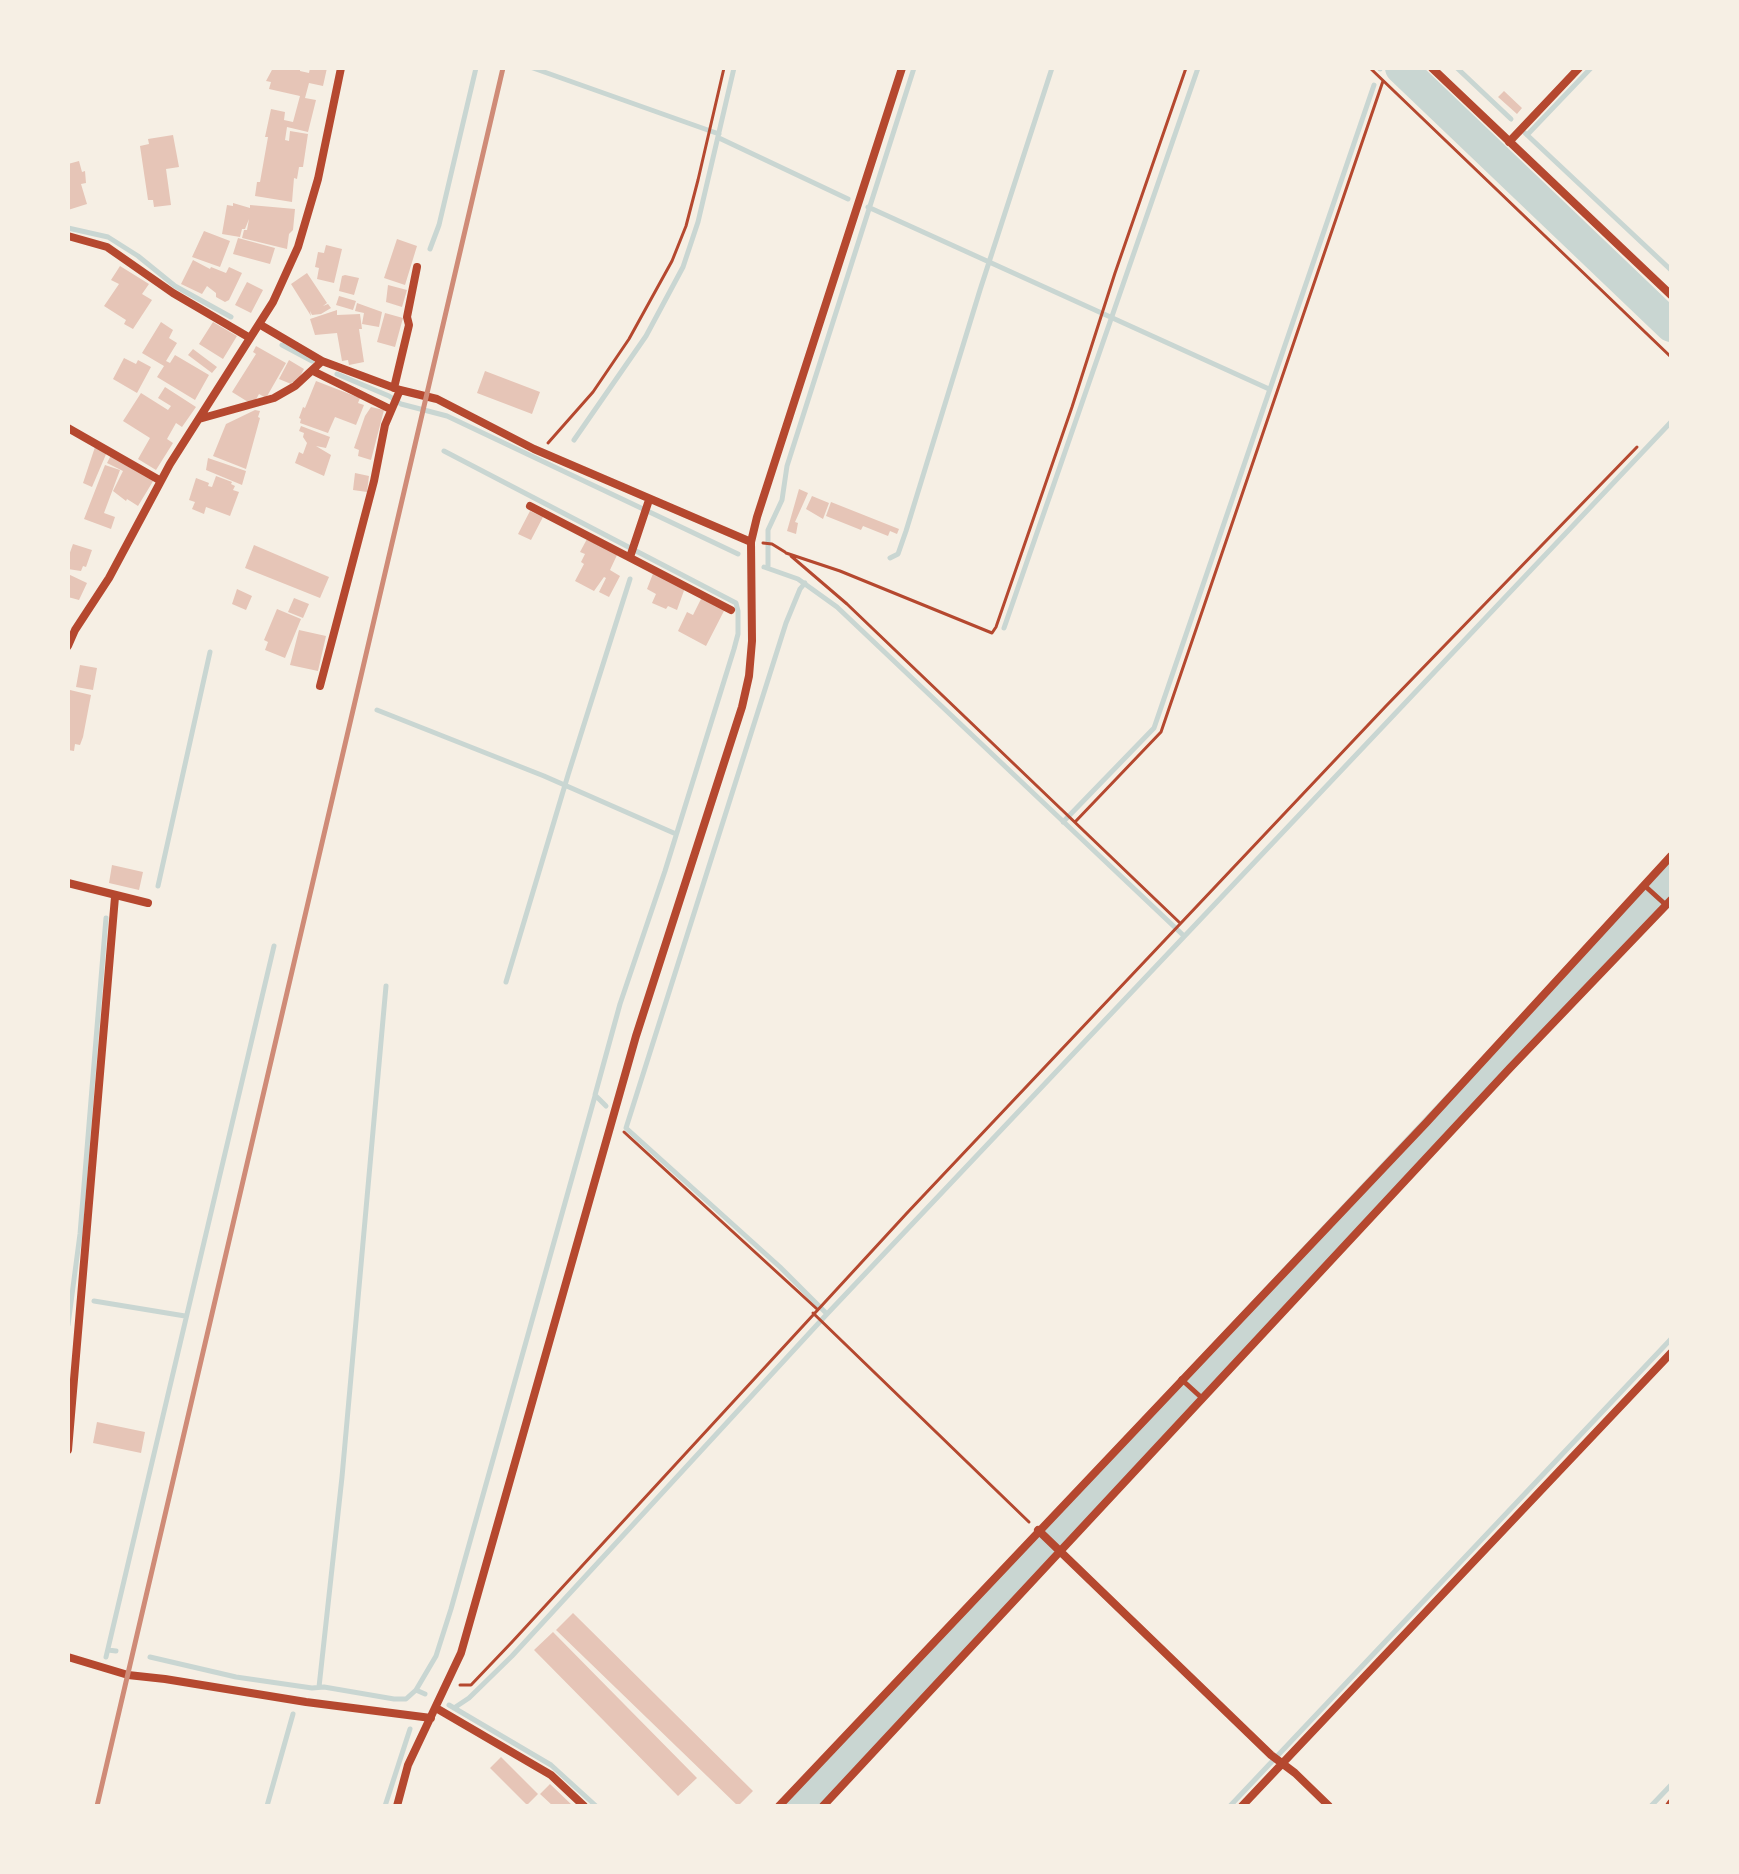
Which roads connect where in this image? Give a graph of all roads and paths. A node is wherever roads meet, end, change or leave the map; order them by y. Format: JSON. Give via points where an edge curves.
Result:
{"nodes":[{"id":1,"x":341,"y":68,"type":"edge"},
{"id":2,"x":724,"y":68,"type":"edge"},
{"id":3,"x":902,"y":68,"type":"edge"},
{"id":4,"x":1186,"y":68,"type":"edge"},
{"id":5,"x":1370,"y":68,"type":"edge"},
{"id":6,"x":1432,"y":68,"type":"edge"},
{"id":7,"x":1579,"y":68,"type":"edge"},
{"id":8,"x":1383,"y":81,"type":"junction"},
{"id":9,"x":1509,"y":142,"type":"junction"},
{"id":10,"x":68,"y":236,"type":"edge"},
{"id":11,"x":417,"y":267,"type":"dead end"},
{"id":12,"x":1671,"y":295,"type":"edge"},
{"id":13,"x":259,"y":324,"type":"junction"},
{"id":14,"x":250,"y":338,"type":"junction"},
{"id":15,"x":1671,"y":357,"type":"edge"},
{"id":16,"x":322,"y":361,"type":"junction"},
{"id":17,"x":313,"y":371,"type":"junction"},
{"id":18,"x":397,"y":391,"type":"junction"},
{"id":19,"x":392,"y":408,"type":"junction"},
{"id":20,"x":199,"y":419,"type":"junction"},
{"id":21,"x":68,"y":428,"type":"edge"},
{"id":22,"x":1637,"y":447,"type":"dead end"},
{"id":23,"x":541,"y":452,"type":"junction"},
{"id":24,"x":161,"y":481,"type":"junction"},
{"id":25,"x":530,"y":506,"type":"dead end"},
{"id":26,"x":646,"y":508,"type":"junction"},
{"id":27,"x":751,"y":542,"type":"junction"},
{"id":28,"x":761,"y":543,"type":"dead end"},
{"id":29,"x":631,"y":552,"type":"junction"},
{"id":30,"x":786,"y":553,"type":"junction"},
{"id":31,"x":731,"y":610,"type":"dead end"},
{"id":32,"x":72,"y":628,"type":"edge"},
{"id":33,"x":68,"y":646,"type":"edge"},
{"id":34,"x":320,"y":686,"type":"dead end"},
{"id":35,"x":1075,"y":822,"type":"junction"},
{"id":36,"x":1671,"y":856,"type":"edge"},
{"id":37,"x":68,"y":883,"type":"edge"},
{"id":38,"x":1647,"y":888,"type":"junction"},
{"id":39,"x":115,"y":897,"type":"junction"},
{"id":40,"x":1666,"y":902,"type":"edge"},
{"id":41,"x":148,"y":903,"type":"dead end"},
{"id":42,"x":1179,"y":925,"type":"junction"},
{"id":43,"x":612,"y":1121,"type":"junction"},
{"id":44,"x":819,"y":1307,"type":"junction"},
{"id":45,"x":815,"y":1315,"type":"junction"},
{"id":46,"x":1671,"y":1353,"type":"edge"},
{"id":47,"x":1184,"y":1382,"type":"junction"},
{"id":48,"x":1201,"y":1398,"type":"junction"},
{"id":49,"x":68,"y":1450,"type":"edge"},
{"id":50,"x":1041,"y":1533,"type":"junction"},
{"id":51,"x":1058,"y":1549,"type":"junction"},
{"id":52,"x":68,"y":1657,"type":"edge"},
{"id":53,"x":450,"y":1680,"type":"junction"},
{"id":54,"x":436,"y":1708,"type":"junction"},
{"id":55,"x":431,"y":1718,"type":"junction"},
{"id":56,"x":1277,"y":1760,"type":"junction"},
{"id":57,"x":397,"y":1806,"type":"edge"},
{"id":58,"x":584,"y":1806,"type":"edge"},
{"id":59,"x":779,"y":1806,"type":"edge"},
{"id":60,"x":823,"y":1806,"type":"edge"},
{"id":61,"x":1242,"y":1806,"type":"edge"},
{"id":62,"x":1329,"y":1806,"type":"edge"}],
"edges":[{"from":1,"to":13,"type":"street","via":[[298,247]]},
{"from":2,"to":23,"type":"path","via":[[686,226],[672,261],[593,392]]},
{"from":3,"to":27,"type":"street"},
{"from":4,"to":30,"type":"path","via":[[992,633]]},
{"from":5,"to":8,"type":"path"},
{"from":6,"to":9,"type":"street"},
{"from":7,"to":9,"type":"street"},
{"from":8,"to":15,"type":"path"},
{"from":8,"to":35,"type":"path","via":[[1161,732]]},
{"from":9,"to":12,"type":"street"},
{"from":10,"to":14,"type":"street","via":[[107,247]]},
{"from":11,"to":18,"type":"street"},
{"from":13,"to":14,"type":"street"},
{"from":13,"to":16,"type":"street"},
{"from":14,"to":20,"type":"street"},
{"from":16,"to":17,"type":"street"},
{"from":16,"to":18,"type":"street"},
{"from":17,"to":19,"type":"street"},
{"from":17,"to":20,"type":"street","via":[[274,398]]},
{"from":18,"to":19,"type":"street"},
{"from":18,"to":23,"type":"street","via":[[437,399]]},
{"from":19,"to":34,"type":"street"},
{"from":20,"to":24,"type":"street"},
{"from":21,"to":24,"type":"street"},
{"from":22,"to":42,"type":"path"},
{"from":23,"to":26,"type":"street"},
{"from":24,"to":32,"type":"street","via":[[109,578]]},
{"from":25,"to":29,"type":"street"},
{"from":26,"to":27,"type":"street"},
{"from":26,"to":29,"type":"street"},
{"from":27,"to":43,"type":"street","via":[[752,641],[742,707]]},
{"from":28,"to":30,"type":"path"},
{"from":29,"to":31,"type":"street"},
{"from":30,"to":35,"type":"path","via":[[847,604]]},
{"from":32,"to":33,"type":"street"},
{"from":35,"to":42,"type":"path"},
{"from":36,"to":38,"type":"street"},
{"from":37,"to":39,"type":"street"},
{"from":38,"to":40,"type":"lane"},
{"from":38,"to":47,"type":"street"},
{"from":39,"to":41,"type":"street"},
{"from":39,"to":49,"type":"street"},
{"from":40,"to":48,"type":"street"},
{"from":42,"to":44,"type":"path"},
{"from":43,"to":44,"type":"path"},
{"from":43,"to":53,"type":"street"},
{"from":44,"to":45,"type":"path"},
{"from":45,"to":50,"type":"path"},
{"from":45,"to":53,"type":"path","via":[[477,1679],[465,1687]]},
{"from":46,"to":56,"type":"street"},
{"from":47,"to":48,"type":"lane"},
{"from":47,"to":50,"type":"street"},
{"from":48,"to":51,"type":"street"},
{"from":50,"to":51,"type":"street"},
{"from":50,"to":59,"type":"street"},
{"from":51,"to":56,"type":"street"},
{"from":51,"to":60,"type":"street"},
{"from":52,"to":55,"type":"street","via":[[128,1675]]},
{"from":53,"to":54,"type":"street"},
{"from":54,"to":55,"type":"street"},
{"from":54,"to":58,"type":"street","via":[[551,1775]]},
{"from":55,"to":57,"type":"street","via":[[408,1765]]},
{"from":56,"to":61,"type":"street"},
{"from":56,"to":62,"type":"street"}]}
